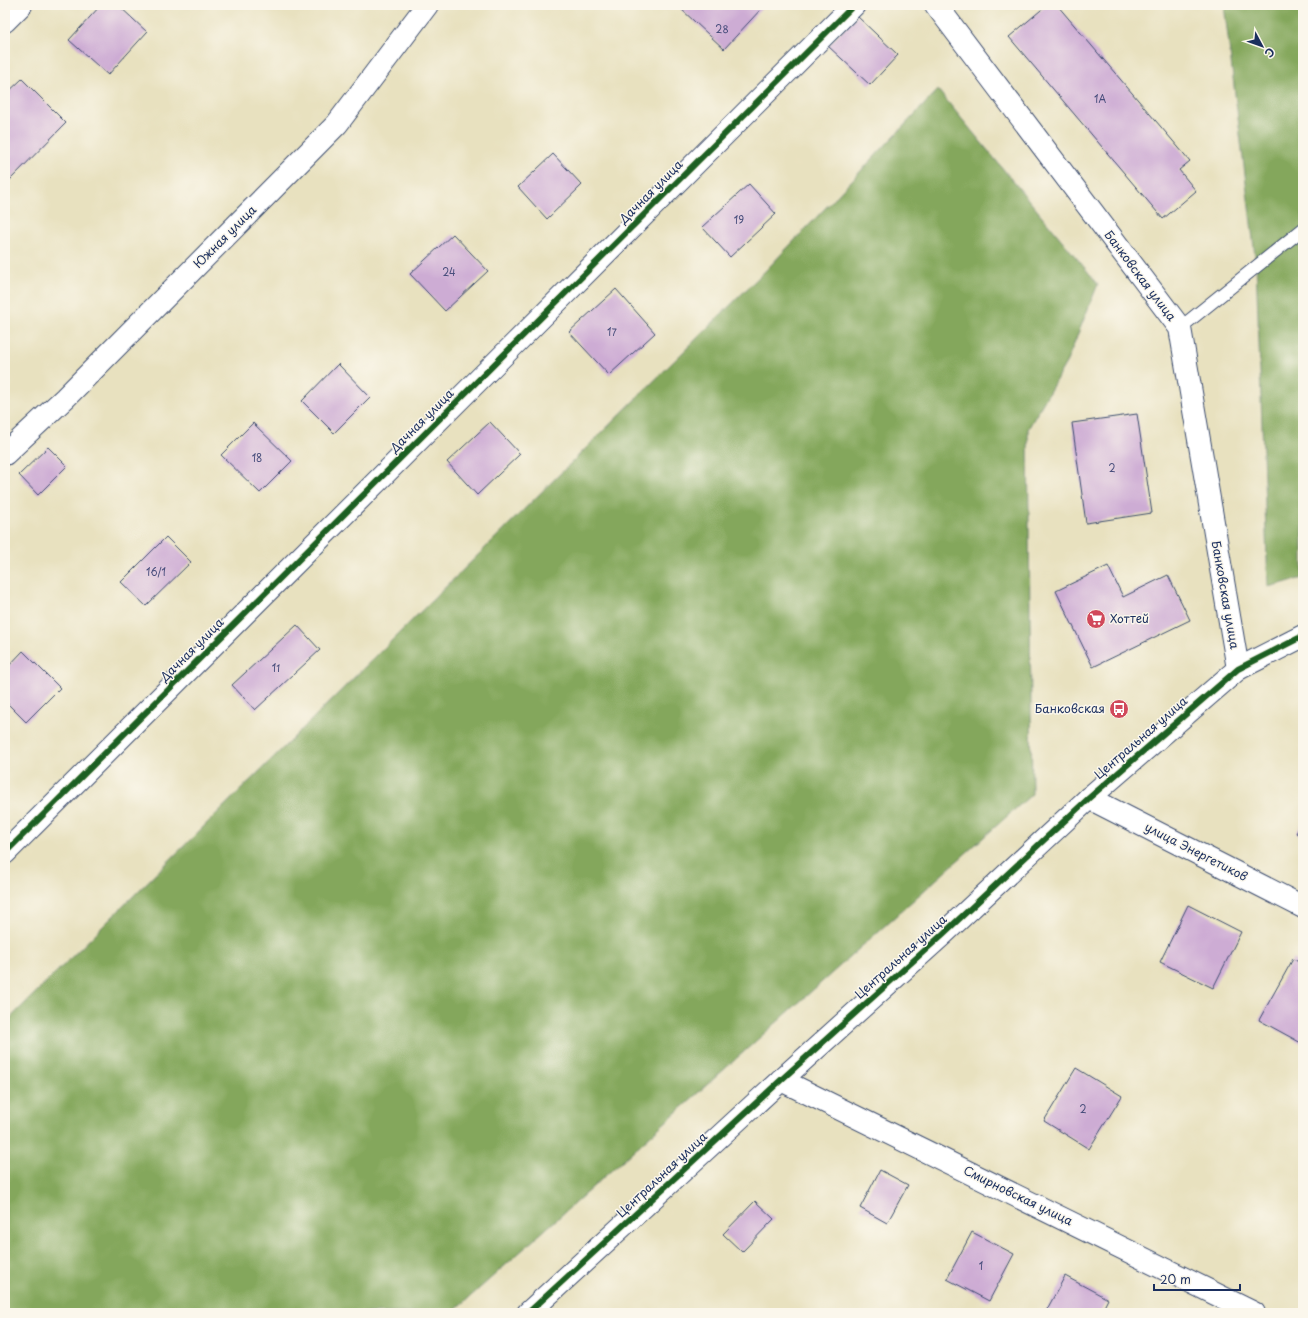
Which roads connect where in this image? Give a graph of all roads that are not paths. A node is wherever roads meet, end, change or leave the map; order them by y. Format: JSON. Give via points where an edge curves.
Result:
{"nodes":[{"id":1,"x":21,"y":5,"type":"edge"},
{"id":2,"x":427,"y":5,"type":"edge"},
{"id":3,"x":854,"y":5,"type":"edge"},
{"id":4,"x":936,"y":5,"type":"edge"},
{"id":5,"x":5,"y":22,"type":"edge"},
{"id":6,"x":1303,"y":229,"type":"edge"},
{"id":7,"x":1180,"y":328,"type":"junction"},
{"id":8,"x":5,"y":454,"type":"edge"},
{"id":9,"x":1303,"y":636,"type":"edge"},
{"id":10,"x":1238,"y":669,"type":"junction"},
{"id":11,"x":1089,"y":798,"type":"junction"},
{"id":12,"x":5,"y":853,"type":"edge"},
{"id":13,"x":1303,"y":907,"type":"edge"},
{"id":14,"x":781,"y":1080,"type":"junction"},
{"id":15,"x":528,"y":1313,"type":"edge"},
{"id":16,"x":1254,"y":1313,"type":"edge"}],
"edges":[{"from":1,"to":5,"type":"street"},
{"from":2,"to":8,"type":"street","name":"Южная улица","via":[[337,124],[65,398]]},
{"from":3,"to":12,"type":"street","name":"Дачная улица"},
{"from":4,"to":7,"type":"street","name":"Банковская улица"},
{"from":6,"to":7,"type":"lane"},
{"from":7,"to":10,"type":"street","name":"Банковская улица"},
{"from":9,"to":10,"type":"street","name":"Центральная улица"},
{"from":10,"to":11,"type":"street","name":"Центральная улица"},
{"from":11,"to":13,"type":"street","name":"улица Энергетиков"},
{"from":11,"to":14,"type":"street","name":"Центральная улица"},
{"from":14,"to":15,"type":"street","name":"Центральная улица"},
{"from":14,"to":16,"type":"street","name":"Смирновская улица"}]}
